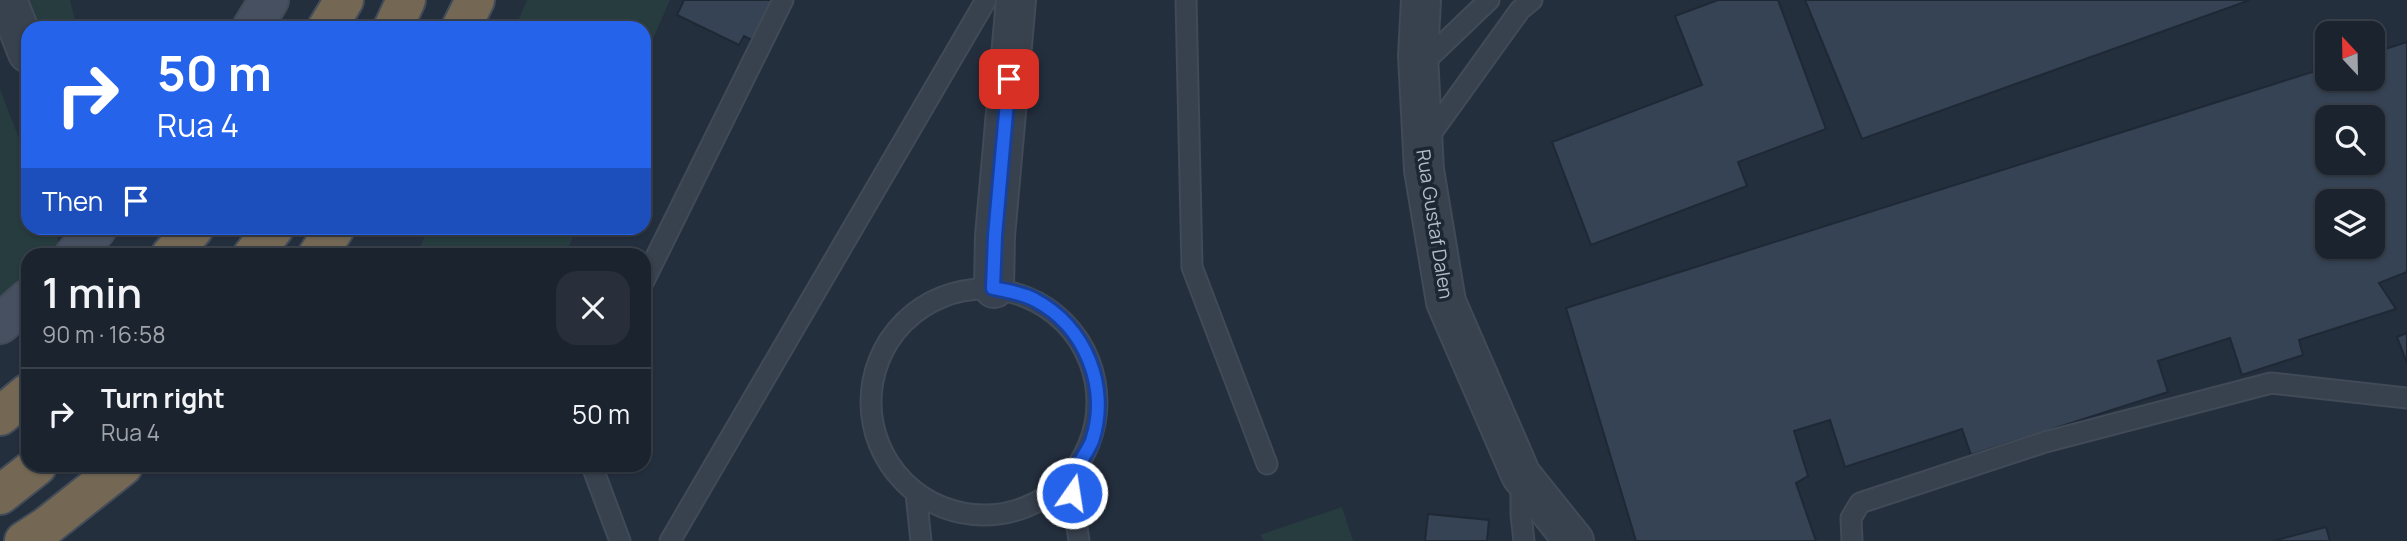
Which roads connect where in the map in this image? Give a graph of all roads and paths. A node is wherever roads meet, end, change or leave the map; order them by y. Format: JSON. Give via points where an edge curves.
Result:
{"nodes":[{"id":1,"x":7,"y":0,"type":"edge"},
{"id":2,"x":269,"y":0,"type":"edge"},
{"id":3,"x":344,"y":0,"type":"edge"},
{"id":4,"x":406,"y":0,"type":"edge"},
{"id":5,"x":475,"y":0,"type":"edge"},
{"id":6,"x":783,"y":0,"type":"edge"},
{"id":7,"x":986,"y":0,"type":"edge"},
{"id":8,"x":1016,"y":0,"type":"edge"},
{"id":9,"x":1186,"y":0,"type":"edge"},
{"id":10,"x":1421,"y":0,"type":"edge"},
{"id":11,"x":1489,"y":0,"type":"edge"},
{"id":12,"x":1532,"y":0,"type":"edge"},
{"id":13,"x":256,"y":21,"type":"edge"},
{"id":14,"x":331,"y":21,"type":"edge"},
{"id":15,"x":396,"y":21,"type":"edge"},
{"id":16,"x":464,"y":21,"type":"edge"},
{"id":17,"x":21,"y":35,"type":"edge"},
{"id":18,"x":1418,"y":67,"type":"junction"},
{"id":19,"x":1422,"y":146,"type":"junction"},
{"id":20,"x":651,"y":267,"type":"edge"},
{"id":21,"x":993,"y":288,"type":"junction"},
{"id":22,"x":21,"y":305,"type":"edge"},
{"id":23,"x":0,"y":324,"type":"edge"},
{"id":24,"x":2407,"y":398,"type":"edge"},
{"id":25,"x":21,"y":399,"type":"edge"},
{"id":26,"x":0,"y":416,"type":"edge"},
{"id":27,"x":1267,"y":464,"type":"dead end"},
{"id":28,"x":29,"y":472,"type":"edge"},
{"id":29,"x":115,"y":472,"type":"edge"},
{"id":30,"x":594,"y":472,"type":"edge"},
{"id":31,"x":1521,"y":475,"type":"junction"},
{"id":32,"x":1070,"y":478,"type":"junction"},
{"id":33,"x":916,"y":494,"type":"junction"},
{"id":34,"x":0,"y":495,"type":"edge"},
{"id":35,"x":24,"y":541,"type":"edge"},
{"id":36,"x":620,"y":541,"type":"edge"},
{"id":37,"x":670,"y":541,"type":"edge"},
{"id":38,"x":921,"y":541,"type":"edge"},
{"id":39,"x":1080,"y":541,"type":"edge"},
{"id":40,"x":1524,"y":541,"type":"edge"},
{"id":41,"x":1574,"y":541,"type":"edge"},
{"id":42,"x":1852,"y":541,"type":"edge"}],
"edges":[{"from":1,"to":17,"type":"street"},
{"from":2,"to":13,"type":"main road"},
{"from":3,"to":14,"type":"highway"},
{"from":4,"to":15,"type":"highway"},
{"from":5,"to":16,"type":"highway"},
{"from":6,"to":20,"type":"lane"},
{"from":7,"to":37,"type":"lane"},
{"from":8,"to":21,"type":"street"},
{"from":9,"to":27,"type":"lane","via":[[1192,267]]},
{"from":10,"to":18,"type":"street","name":"Rua Gustaf Dalen"},
{"from":11,"to":18,"type":"lane"},
{"from":12,"to":19,"type":"lane","via":[[1520,10]]},
{"from":18,"to":19,"type":"street","name":"Rua Gustaf Dalen"},
{"from":19,"to":31,"type":"street","name":"Rua Gustaf Dalen","via":[[1446,302]]},
{"from":21,"to":32,"type":"lane","via":[[1034,299],[1068,324],[1091,359],[1099,400],[1091,442]]},
{"from":21,"to":33,"type":"lane","via":[[952,293],[914,312],[886,343],[871,383],[872,425],[887,464]]},
{"from":22,"to":23,"type":"main road"},
{"from":24,"to":42,"type":"lane","via":[[2271,383],[2045,442],[1860,503],[1852,517]]},
{"from":25,"to":26,"type":"highway"},
{"from":28,"to":34,"type":"highway"},
{"from":29,"to":35,"type":"highway"},
{"from":30,"to":36,"type":"lane"},
{"from":31,"to":40,"type":"lane"},
{"from":31,"to":41,"type":"street","name":"Rua Gustaf Dalen"},
{"from":32,"to":33,"type":"lane","via":[[1036,503],[996,515],[954,512]]},
{"from":32,"to":39,"type":"lane"},
{"from":33,"to":38,"type":"lane"}]}
